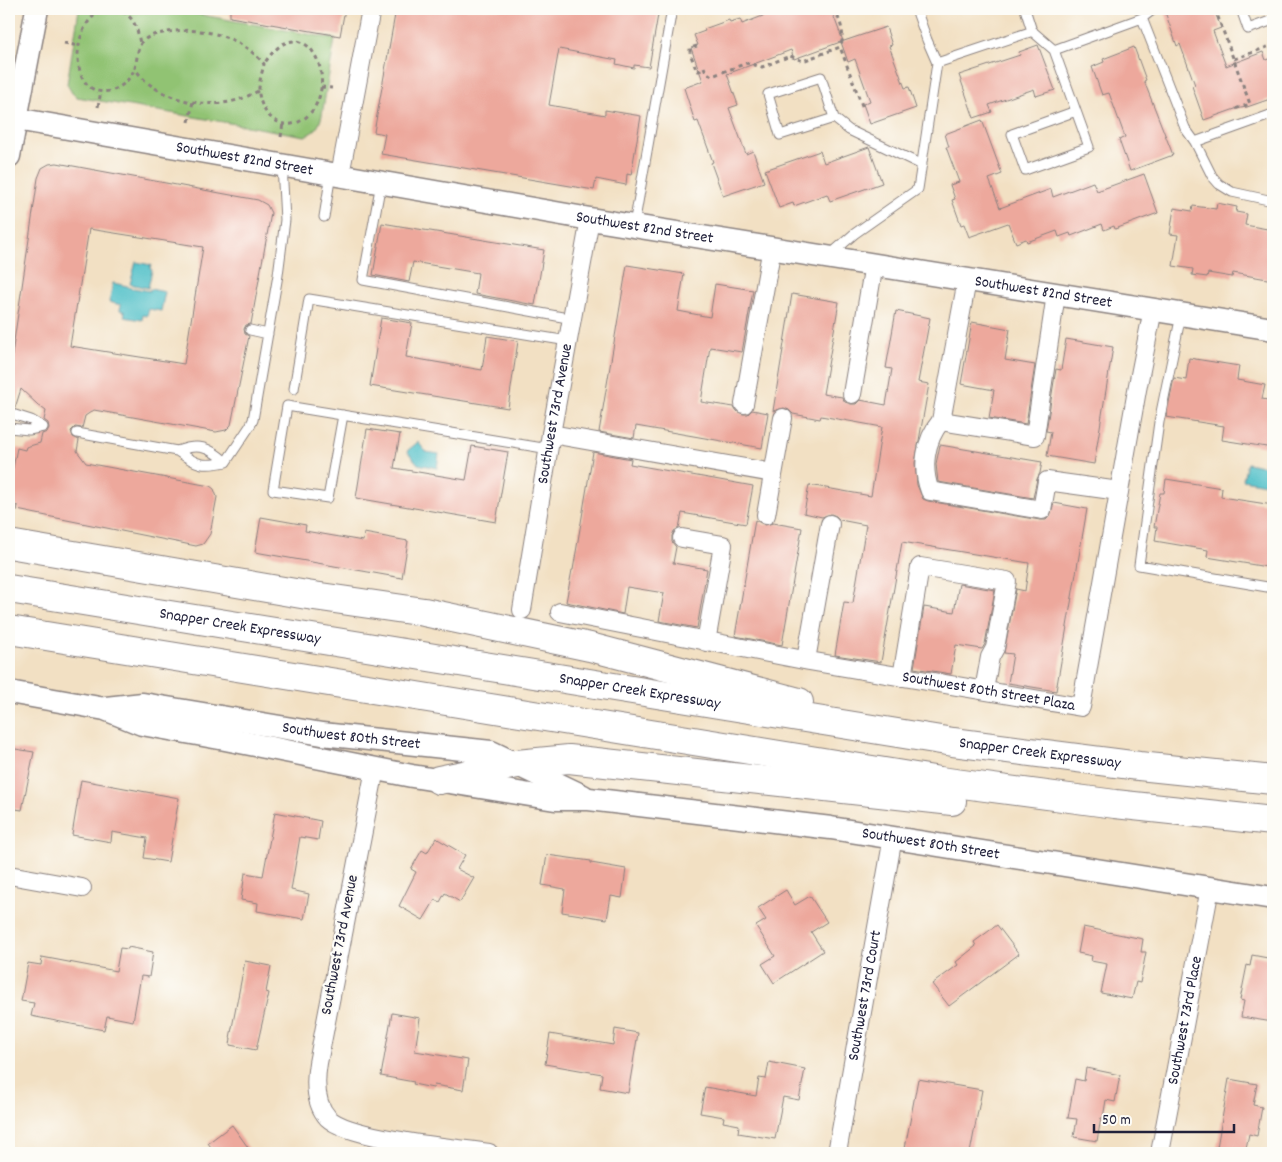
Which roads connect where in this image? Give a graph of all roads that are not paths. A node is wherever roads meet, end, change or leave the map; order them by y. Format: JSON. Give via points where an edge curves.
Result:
{"nodes":[{"id":1,"x":37,"y":9,"type":"edge"},
{"id":2,"x":370,"y":9,"type":"edge"},
{"id":3,"x":672,"y":9,"type":"edge"},
{"id":4,"x":916,"y":9,"type":"edge"},
{"id":5,"x":1025,"y":9,"type":"edge"},
{"id":6,"x":1154,"y":9,"type":"edge"},
{"id":7,"x":1241,"y":9,"type":"edge"},
{"id":8,"x":1142,"y":18,"type":"junction"},
{"id":9,"x":1273,"y":20,"type":"edge"},
{"id":10,"x":1033,"y":31,"type":"junction"},
{"id":11,"x":1054,"y":50,"type":"junction"},
{"id":12,"x":938,"y":63,"type":"junction"},
{"id":13,"x":14,"y":110,"type":"edge"},
{"id":14,"x":1076,"y":111,"type":"junction"},
{"id":15,"x":1273,"y":114,"type":"edge"},
{"id":16,"x":834,"y":118,"type":"junction"},
{"id":17,"x":1195,"y":142,"type":"junction"},
{"id":18,"x":9,"y":153,"type":"edge"},
{"id":19,"x":282,"y":165,"type":"junction"},
{"id":20,"x":922,"y":166,"type":"junction"},
{"id":21,"x":336,"y":174,"type":"junction"},
{"id":22,"x":381,"y":182,"type":"junction"},
{"id":23,"x":1273,"y":201,"type":"edge"},
{"id":24,"x":324,"y":217,"type":"dead end"},
{"id":25,"x":590,"y":219,"type":"junction"},
{"id":26,"x":634,"y":225,"type":"junction"},
{"id":27,"x":772,"y":247,"type":"junction"},
{"id":28,"x":828,"y":257,"type":"junction"},
{"id":29,"x":874,"y":264,"type":"junction"},
{"id":30,"x":967,"y":280,"type":"junction"},
{"id":31,"x":1056,"y":294,"type":"junction"},
{"id":32,"x":1153,"y":309,"type":"junction"},
{"id":33,"x":1181,"y":314,"type":"junction"},
{"id":34,"x":572,"y":319,"type":"junction"},
{"id":35,"x":1273,"y":329,"type":"edge"},
{"id":36,"x":250,"y":330,"type":"dead end"},
{"id":37,"x":268,"y":334,"type":"junction"},
{"id":38,"x":568,"y":341,"type":"junction"},
{"id":39,"x":294,"y":389,"type":"dead end"},
{"id":40,"x":852,"y":394,"type":"dead end"},
{"id":41,"x":744,"y":404,"type":"dead end"},
{"id":42,"x":9,"y":413,"type":"edge"},
{"id":43,"x":343,"y":415,"type":"junction"},
{"id":44,"x":783,"y":418,"type":"dead end"},
{"id":45,"x":941,"y":422,"type":"junction"},
{"id":46,"x":9,"y":428,"type":"edge"},
{"id":47,"x":77,"y":433,"type":"dead end"},
{"id":48,"x":550,"y":442,"type":"junction"},
{"id":49,"x":177,"y":451,"type":"junction"},
{"id":50,"x":226,"y":462,"type":"junction"},
{"id":51,"x":773,"y":473,"type":"junction"},
{"id":52,"x":1119,"y":492,"type":"junction"},
{"id":53,"x":766,"y":515,"type":"dead end"},
{"id":54,"x":830,"y":524,"type":"dead end"},
{"id":55,"x":682,"y":538,"type":"dead end"},
{"id":56,"x":9,"y":544,"type":"edge"},
{"id":57,"x":1273,"y":588,"type":"edge"},
{"id":58,"x":9,"y":589,"type":"edge"},
{"id":59,"x":522,"y":610,"type":"dead end"},
{"id":60,"x":560,"y":612,"type":"dead end"},
{"id":61,"x":9,"y":630,"type":"edge"},
{"id":62,"x":706,"y":642,"type":"junction"},
{"id":63,"x":806,"y":660,"type":"junction"},
{"id":64,"x":902,"y":677,"type":"junction"},
{"id":65,"x":984,"y":690,"type":"junction"},
{"id":66,"x":9,"y":692,"type":"edge"},
{"id":67,"x":105,"y":709,"type":"junction"},
{"id":68,"x":953,"y":742,"type":"junction"},
{"id":69,"x":517,"y":764,"type":"junction"},
{"id":70,"x":375,"y":769,"type":"junction"},
{"id":71,"x":440,"y":780,"type":"junction"},
{"id":72,"x":1273,"y":780,"type":"edge"},
{"id":73,"x":588,"y":799,"type":"junction"},
{"id":74,"x":1079,"y":800,"type":"junction"},
{"id":75,"x":1273,"y":820,"type":"edge"},
{"id":76,"x":893,"y":837,"type":"junction"},
{"id":77,"x":9,"y":875,"type":"edge"},
{"id":78,"x":82,"y":888,"type":"dead end"},
{"id":79,"x":1210,"y":888,"type":"junction"},
{"id":80,"x":1273,"y":898,"type":"edge"},
{"id":81,"x":489,"y":1153,"type":"edge"},
{"id":82,"x":837,"y":1153,"type":"edge"},
{"id":83,"x":1160,"y":1153,"type":"edge"}],
"edges":[{"from":1,"to":13,"type":"street"},
{"from":2,"to":21,"type":"street"},
{"from":3,"to":26,"type":"lane"},
{"from":4,"to":12,"type":"lane"},
{"from":5,"to":10,"type":"lane"},
{"from":6,"to":8,"type":"lane"},
{"from":7,"to":9,"type":"lane","via":[[1248,29]]},
{"from":8,"to":11,"type":"lane"},
{"from":8,"to":17,"type":"lane","via":[[1185,128]]},
{"from":10,"to":11,"type":"lane"},
{"from":10,"to":12,"type":"lane"},
{"from":11,"to":14,"type":"lane"},
{"from":12,"to":20,"type":"lane"},
{"from":13,"to":18,"type":"street"},
{"from":13,"to":19,"type":"street","name":"Southwest 82nd Street"},
{"from":14,"to":14,"type":"lane","via":[[1089,147],[1025,170],[1012,134]]},
{"from":15,"to":17,"type":"lane"},
{"from":16,"to":16,"type":"lane","via":[[821,77],[768,94],[780,134]]},
{"from":16,"to":20,"type":"lane","via":[[849,130]]},
{"from":17,"to":23,"type":"lane","via":[[1219,184],[1232,192]]},
{"from":19,"to":21,"type":"street","name":"Southwest 82nd Street"},
{"from":19,"to":37,"type":"lane","via":[[285,220]]},
{"from":20,"to":28,"type":"lane","via":[[918,189],[854,234]]},
{"from":21,"to":22,"type":"street","name":"Southwest 82nd Street"},
{"from":21,"to":24,"type":"lane"},
{"from":22,"to":25,"type":"street","name":"Southwest 82nd Street"},
{"from":22,"to":34,"type":"lane","via":[[363,280]]},
{"from":25,"to":26,"type":"street","name":"Southwest 82nd Street"},
{"from":25,"to":34,"type":"street","name":"Southwest 73rd Avenue"},
{"from":26,"to":27,"type":"street","name":"Southwest 82nd Street"},
{"from":27,"to":28,"type":"street","name":"Southwest 82nd Street"},
{"from":27,"to":41,"type":"street"},
{"from":28,"to":29,"type":"street","name":"Southwest 82nd Street"},
{"from":29,"to":30,"type":"street","name":"Southwest 82nd Street"},
{"from":29,"to":40,"type":"street"},
{"from":30,"to":31,"type":"street","name":"Southwest 82nd Street"},
{"from":30,"to":45,"type":"street"},
{"from":31,"to":32,"type":"street","name":"Southwest 82nd Street"},
{"from":31,"to":45,"type":"street","via":[[1035,436]]},
{"from":32,"to":33,"type":"street","name":"Southwest 82nd Street"},
{"from":32,"to":52,"type":"street","name":"Southwest 80th Street Plaza"},
{"from":33,"to":35,"type":"street","name":"Southwest 82nd Street"},
{"from":33,"to":57,"type":"lane","via":[[1159,422],[1139,565]]},
{"from":34,"to":38,"type":"street","name":"Southwest 73rd Avenue"},
{"from":36,"to":37,"type":"lane"},
{"from":37,"to":50,"type":"lane","via":[[252,420]]},
{"from":38,"to":39,"type":"lane","via":[[309,299]]},
{"from":38,"to":48,"type":"street","name":"Southwest 73rd Avenue"},
{"from":42,"to":46,"type":"lane","via":[[43,427],[29,430]]},
{"from":43,"to":43,"type":"lane","via":[[287,406],[273,490],[328,498]]},
{"from":43,"to":48,"type":"lane"},
{"from":44,"to":51,"type":"street"},
{"from":45,"to":52,"type":"street","via":[[931,435],[926,454],[926,482],[930,491],[1042,510],[1048,481]]},
{"from":47,"to":49,"type":"lane"},
{"from":48,"to":51,"type":"street"},
{"from":48,"to":59,"type":"street","name":"Southwest 73rd Avenue"},
{"from":49,"to":50,"type":"lane","via":[[208,466]]},
{"from":49,"to":50,"type":"lane","via":[[189,447],[206,448]]},
{"from":51,"to":53,"type":"street"},
{"from":52,"to":65,"type":"street","name":"Southwest 80th Street Plaza","via":[[1081,707]]},
{"from":54,"to":63,"type":"street"},
{"from":55,"to":62,"type":"street","via":[[723,545]]},
{"from":56,"to":68,"type":"highway","via":[[424,612],[590,647]]},
{"from":58,"to":68,"type":"highway","name":"Snapper Creek Expressway"},
{"from":60,"to":62,"type":"street","name":"Southwest 80th Street Plaza"},
{"from":61,"to":74,"type":"highway","via":[[842,766]]},
{"from":62,"to":63,"type":"street","name":"Southwest 80th Street Plaza"},
{"from":63,"to":64,"type":"street","name":"Southwest 80th Street Plaza"},
{"from":64,"to":65,"type":"street","name":"Southwest 80th Street Plaza"},
{"from":64,"to":65,"type":"street","via":[[920,567],[1007,581]]},
{"from":66,"to":67,"type":"street","name":"Southwest 80th Street"},
{"from":67,"to":69,"type":"street","name":"Southwest 80th Street","via":[[143,704],[322,734],[476,749],[500,755]]},
{"from":67,"to":70,"type":"street","name":"Southwest 80th Street","via":[[142,724]]},
{"from":68,"to":72,"type":"highway","name":"Snapper Creek Expressway"},
{"from":69,"to":71,"type":"highway"},
{"from":69,"to":73,"type":"street","name":"Southwest 80th Street"},
{"from":69,"to":74,"type":"highway","via":[[561,759],[599,761],[1038,810]]},
{"from":70,"to":71,"type":"street","name":"Southwest 80th Street"},
{"from":70,"to":81,"type":"street","name":"Southwest 73rd Avenue","via":[[317,1072],[318,1099],[329,1118],[346,1129],[366,1135]]},
{"from":71,"to":73,"type":"street","name":"Southwest 80th Street","via":[[555,799]]},
{"from":73,"to":76,"type":"street","name":"Southwest 80th Street"},
{"from":74,"to":75,"type":"highway"},
{"from":76,"to":79,"type":"street","name":"Southwest 80th Street"},
{"from":76,"to":82,"type":"street","name":"Southwest 73rd Court"},
{"from":77,"to":78,"type":"street"},
{"from":79,"to":80,"type":"street","name":"Southwest 80th Street"},
{"from":79,"to":83,"type":"street","name":"Southwest 73rd Place"}]}
